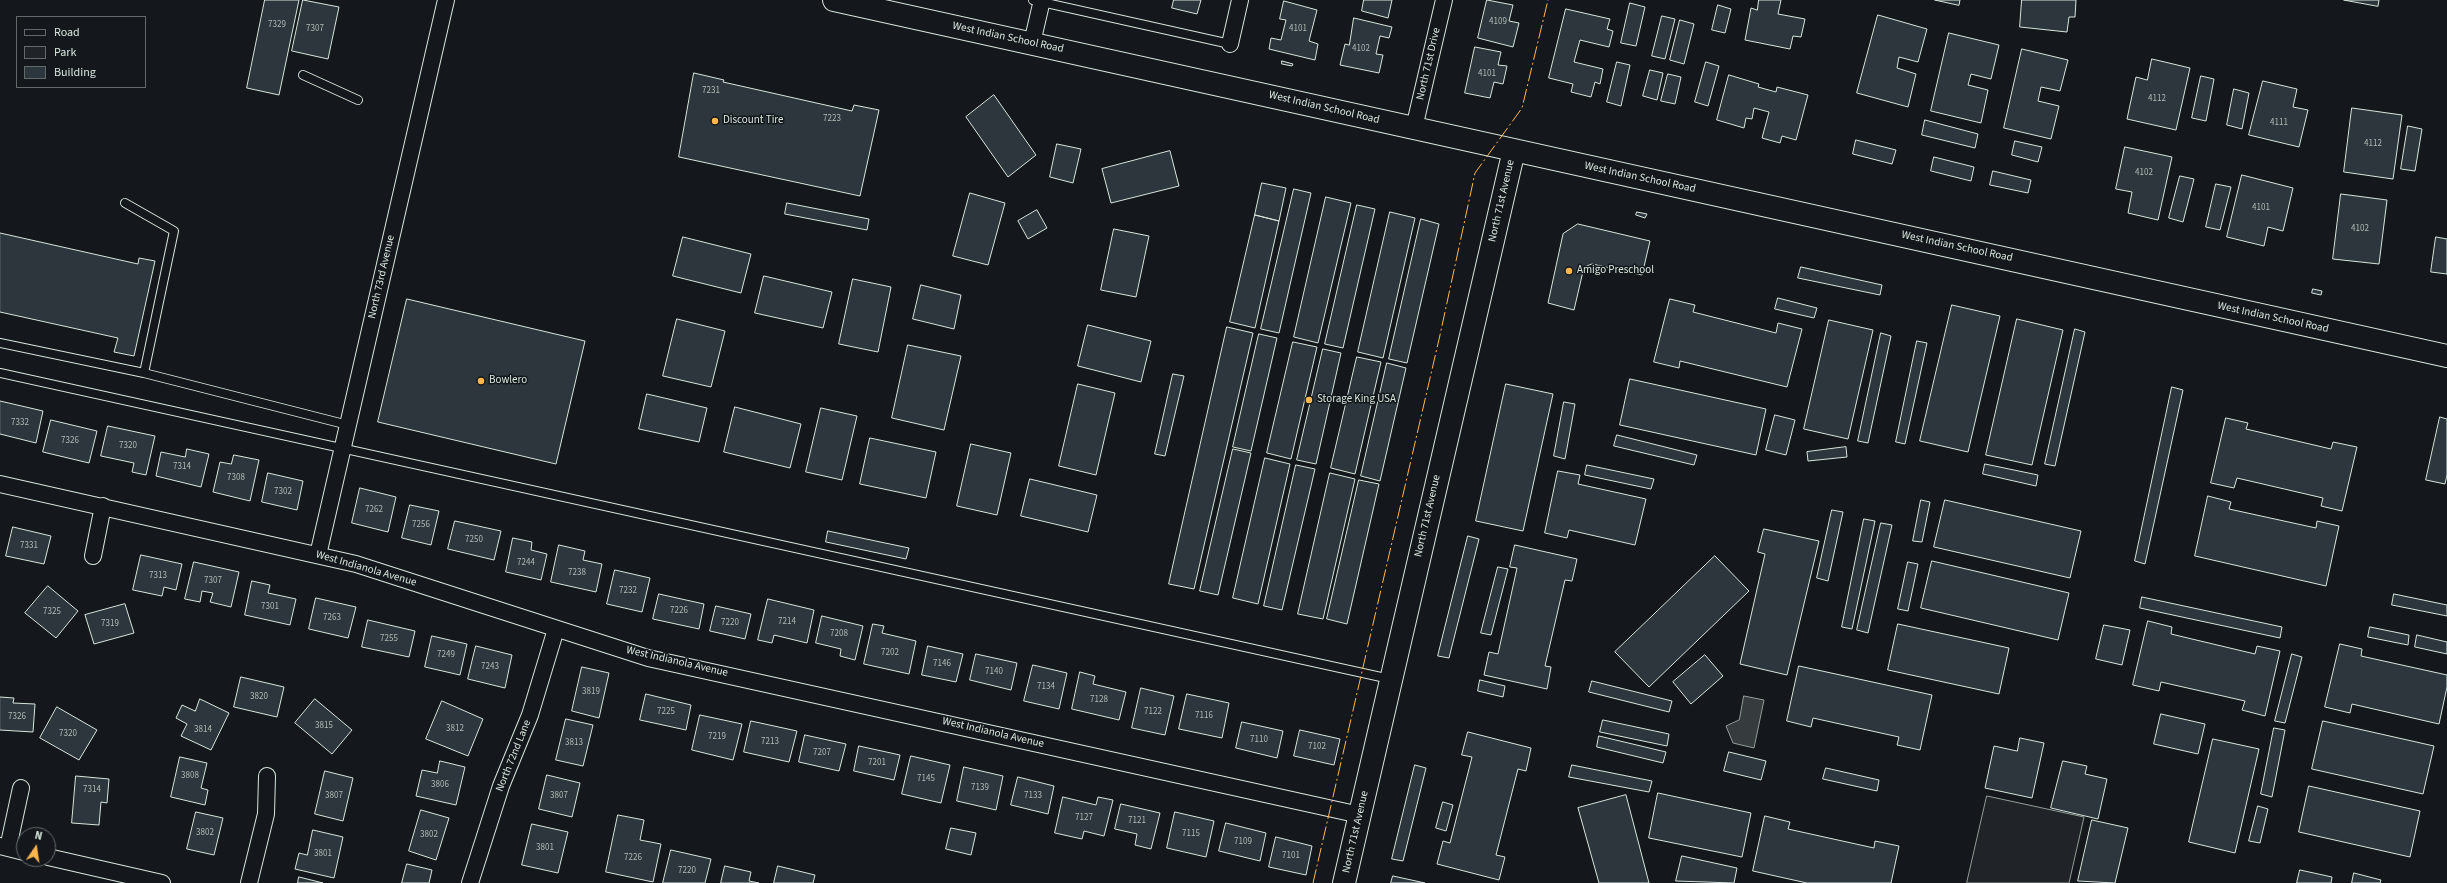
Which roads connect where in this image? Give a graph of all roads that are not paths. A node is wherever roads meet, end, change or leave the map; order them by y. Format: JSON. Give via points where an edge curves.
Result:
{"nodes":[{"id":1,"x":446,"y":0,"type":"edge"},
{"id":2,"x":834,"y":0,"type":"edge"},
{"id":3,"x":1240,"y":0,"type":"edge"},
{"id":4,"x":1444,"y":0,"type":"edge"},
{"id":5,"x":1039,"y":1,"type":"edge"},
{"id":6,"x":1032,"y":43,"type":"junction"},
{"id":7,"x":1230,"y":44,"type":"joint"},
{"id":8,"x":303,"y":75,"type":"dead end"},
{"id":9,"x":358,"y":100,"type":"dead end"},
{"id":10,"x":1414,"y":128,"type":"junction"},
{"id":11,"x":1514,"y":150,"type":"junction"},
{"id":12,"x":125,"y":202,"type":"dead end"},
{"id":13,"x":0,"y":343,"type":"edge"},
{"id":14,"x":2447,"y":356,"type":"edge"},
{"id":15,"x":0,"y":373,"type":"edge"},
{"id":16,"x":144,"y":373,"type":"junction"},
{"id":17,"x":348,"y":425,"type":"junction"},
{"id":18,"x":342,"y":448,"type":"junction"},
{"id":19,"x":0,"y":484,"type":"edge"},
{"id":20,"x":103,"y":506,"type":"junction"},
{"id":21,"x":318,"y":555,"type":"junction"},
{"id":22,"x":93,"y":556,"type":"dead end"},
{"id":23,"x":556,"y":628,"type":"junction"},
{"id":24,"x":1390,"y":679,"type":"junction"},
{"id":25,"x":267,"y":776,"type":"dead end"},
{"id":26,"x":21,"y":788,"type":"dead end"},
{"id":27,"x":1360,"y":815,"type":"junction"},
{"id":28,"x":4,"y":847,"type":"edge"},
{"id":29,"x":16,"y":850,"type":"edge"},
{"id":30,"x":56,"y":859,"type":"edge"},
{"id":31,"x":162,"y":883,"type":"edge"},
{"id":32,"x":249,"y":883,"type":"edge"},
{"id":33,"x":470,"y":883,"type":"edge"},
{"id":34,"x":1344,"y":883,"type":"edge"}],
"edges":[{"from":1,"to":17,"type":"street","name":"North 73rd Avenue"},
{"from":2,"to":6,"type":"main road","name":"West Indian School Road"},
{"from":3,"to":7,"type":"street"},
{"from":4,"to":10,"type":"street","name":"North 71st Drive"},
{"from":5,"to":6,"type":"street"},
{"from":5,"to":7,"type":"lane"},
{"from":6,"to":10,"type":"main road","name":"West Indian School Road"},
{"from":8,"to":9,"type":"lane"},
{"from":10,"to":11,"type":"main road","name":"West Indian School Road"},
{"from":11,"to":14,"type":"main road","name":"West Indian School Road"},
{"from":11,"to":24,"type":"main road","name":"North 71st Avenue"},
{"from":12,"to":16,"type":"lane","via":[[174,231]]},
{"from":13,"to":16,"type":"lane"},
{"from":15,"to":18,"type":"lane"},
{"from":16,"to":17,"type":"lane"},
{"from":17,"to":18,"type":"street","name":"North 73rd Avenue"},
{"from":18,"to":21,"type":"street","name":"North 73rd Avenue"},
{"from":18,"to":24,"type":"lane"},
{"from":19,"to":20,"type":"street","name":"West Indianola Avenue"},
{"from":20,"to":21,"type":"street","name":"West Indianola Avenue"},
{"from":20,"to":22,"type":"street"},
{"from":21,"to":23,"type":"street","name":"West Indianola Avenue","via":[[356,564]]},
{"from":23,"to":27,"type":"street","name":"West Indianola Avenue","via":[[648,658]]},
{"from":23,"to":33,"type":"street","name":"North 72nd Lane","via":[[530,715],[501,786]]},
{"from":24,"to":27,"type":"main road","name":"North 71st Avenue"},
{"from":25,"to":32,"type":"street","via":[[266,814]]},
{"from":26,"to":28,"type":"street"},
{"from":27,"to":34,"type":"main road","name":"North 71st Avenue"},
{"from":28,"to":29,"type":"street"},
{"from":30,"to":31,"type":"street"}]}
